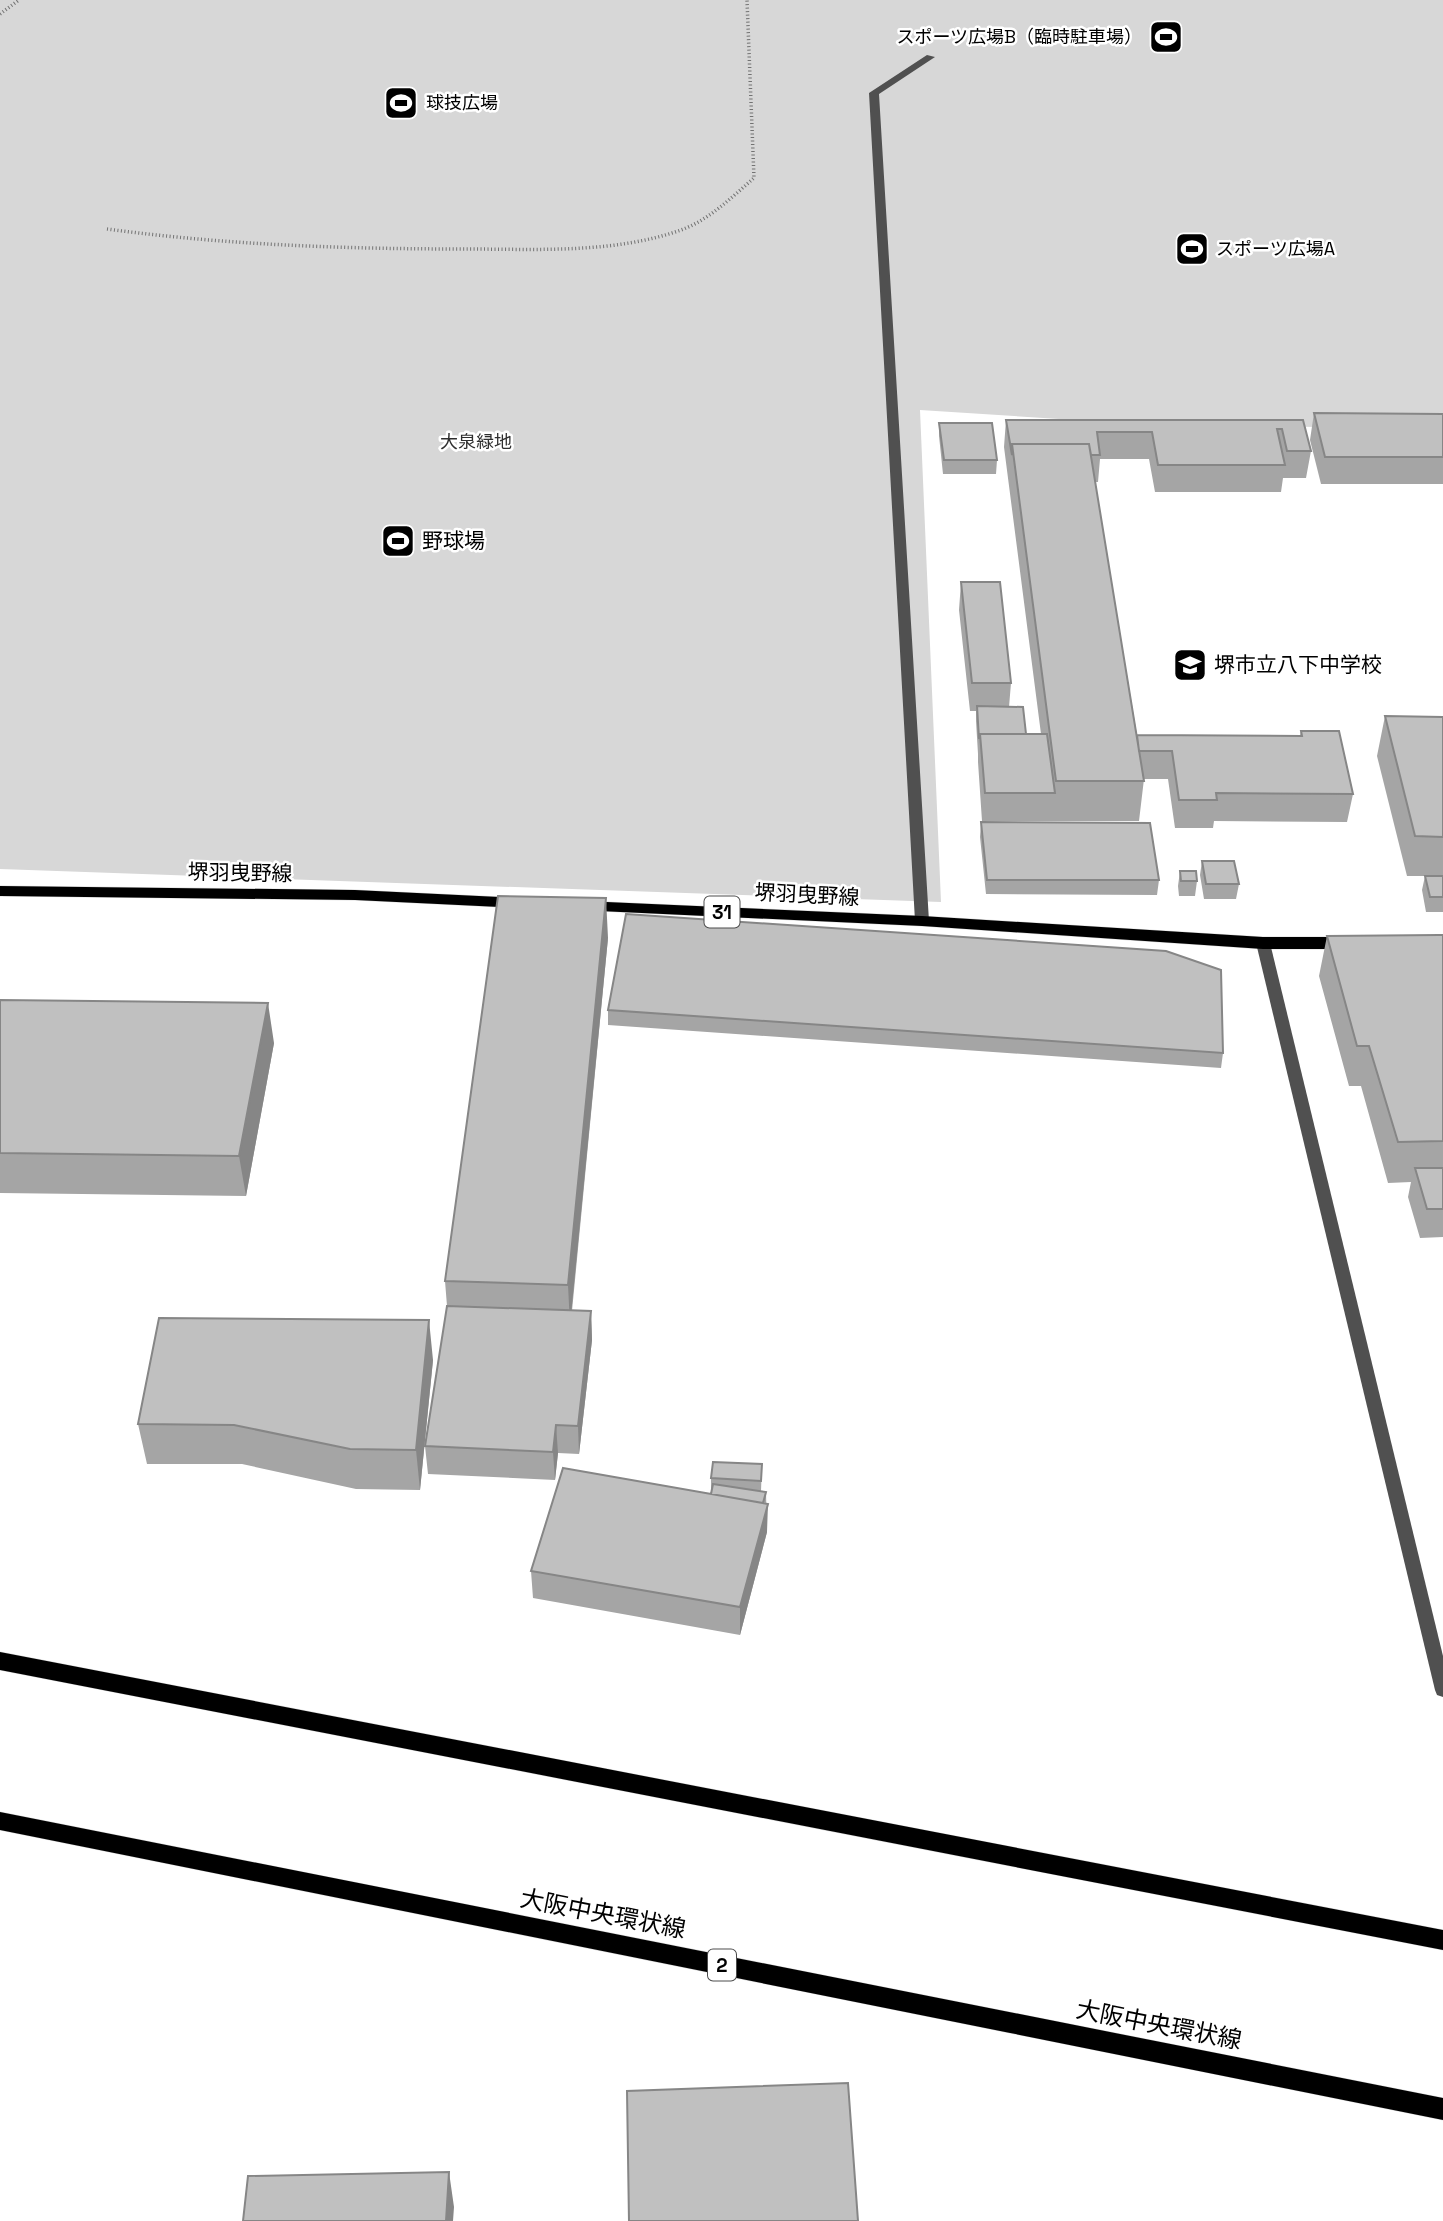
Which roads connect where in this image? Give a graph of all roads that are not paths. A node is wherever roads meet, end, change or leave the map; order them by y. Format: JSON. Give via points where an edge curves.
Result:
{"nodes":[{"id":1,"x":930,"y":57,"type":"dead end"},
{"id":2,"x":0,"y":891,"type":"edge"},
{"id":3,"x":535,"y":904,"type":"edge"},
{"id":4,"x":562,"y":905,"type":"edge"},
{"id":5,"x":922,"y":921,"type":"junction"},
{"id":6,"x":1263,"y":943,"type":"junction"},
{"id":7,"x":1365,"y":943,"type":"edge"},
{"id":8,"x":0,"y":1661,"type":"edge"},
{"id":9,"x":1443,"y":1690,"type":"edge"},
{"id":10,"x":0,"y":1821,"type":"edge"},
{"id":11,"x":1443,"y":1940,"type":"edge"},
{"id":12,"x":1443,"y":2109,"type":"edge"}],
"edges":[{"from":1,"to":5,"type":"street","via":[[874,93]]},
{"from":2,"to":3,"type":"main road","name":"堺羽曳野線","via":[[355,895]]},
{"from":4,"to":5,"type":"main road","name":"堺羽曳野線","number":"31"},
{"from":5,"to":6,"type":"main road","name":"堺羽曳野線","number":"31"},
{"from":6,"to":7,"type":"main road","name":"堺羽曳野線","number":"31"},
{"from":6,"to":9,"type":"street"},
{"from":8,"to":11,"type":"main road"},
{"from":10,"to":12,"type":"main road","name":"大阪中央環状線","number":"2"}]}
